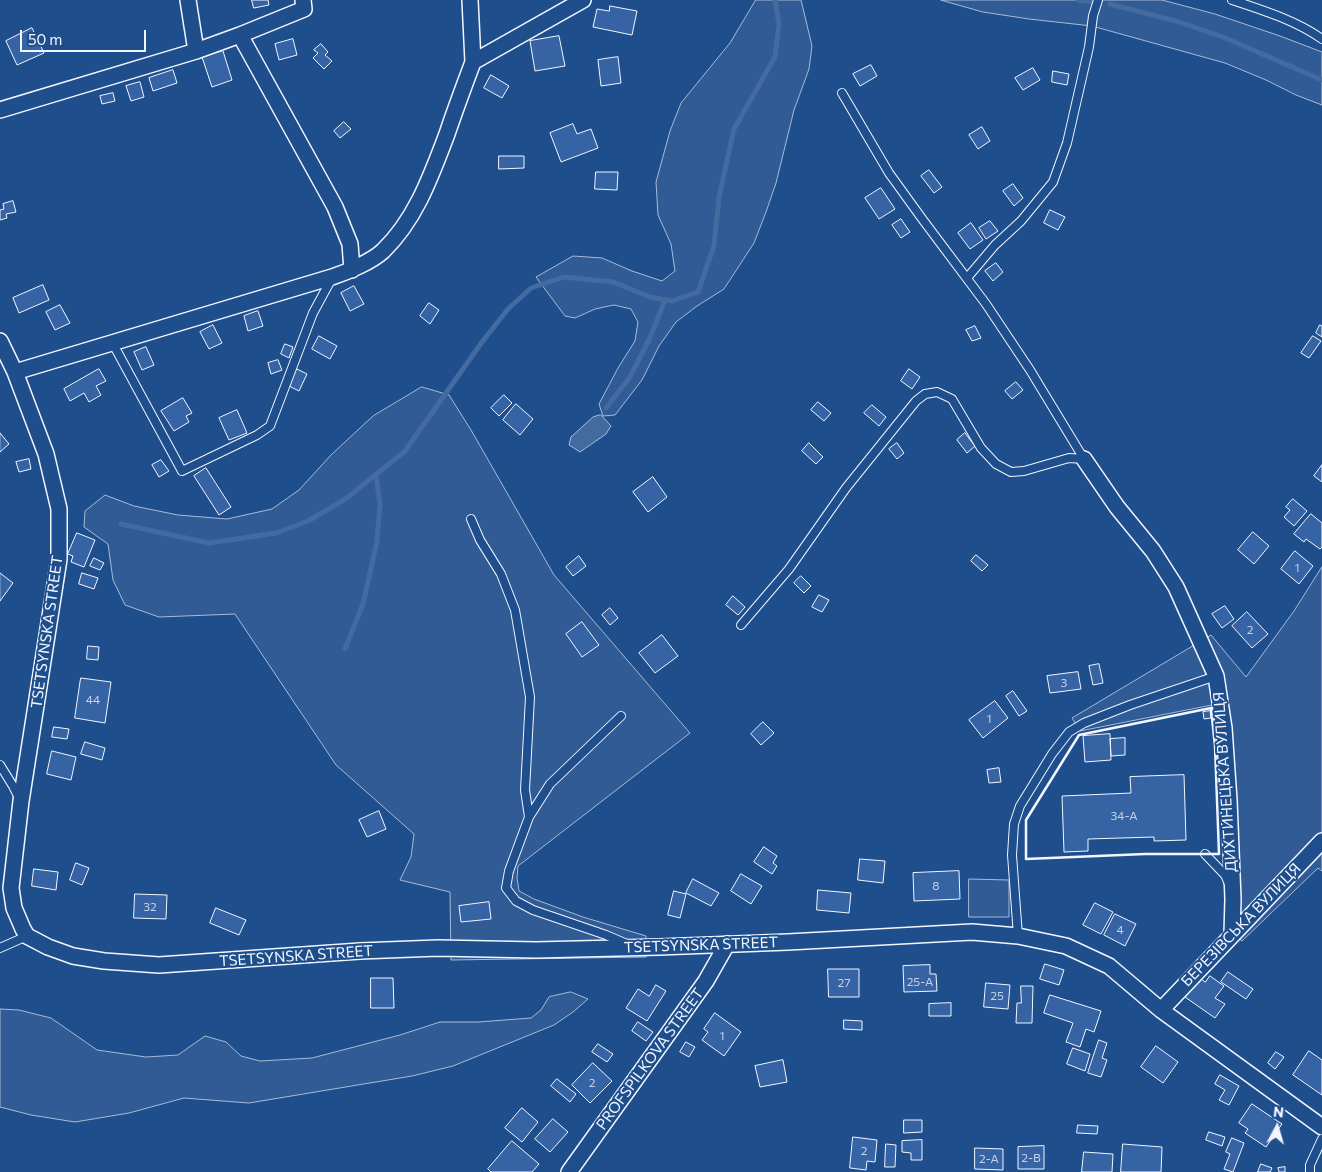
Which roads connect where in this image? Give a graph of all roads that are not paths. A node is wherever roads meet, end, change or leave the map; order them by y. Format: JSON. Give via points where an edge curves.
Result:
{"nodes":[{"id":1,"x":188,"y":0,"type":"edge"},
{"id":2,"x":303,"y":0,"type":"edge"},
{"id":3,"x":470,"y":0,"type":"edge"},
{"id":4,"x":583,"y":0,"type":"edge"},
{"id":5,"x":1098,"y":0,"type":"edge"},
{"id":6,"x":1232,"y":0,"type":"edge"},
{"id":7,"x":240,"y":35,"type":"junction"},
{"id":8,"x":1322,"y":39,"type":"edge"},
{"id":9,"x":196,"y":51,"type":"junction"},
{"id":10,"x":473,"y":62,"type":"junction"},
{"id":11,"x":842,"y":93,"type":"dead end"},
{"id":12,"x":0,"y":110,"type":"edge"},
{"id":13,"x":352,"y":270,"type":"junction"},
{"id":14,"x":332,"y":277,"type":"junction"},
{"id":15,"x":967,"y":278,"type":"junction"},
{"id":16,"x":0,"y":342,"type":"edge"},
{"id":17,"x":112,"y":342,"type":"junction"},
{"id":18,"x":15,"y":372,"type":"junction"},
{"id":19,"x":1084,"y":459,"type":"junction"},
{"id":20,"x":471,"y":519,"type":"dead end"},
{"id":21,"x":741,"y":625,"type":"dead end"},
{"id":22,"x":1216,"y":676,"type":"junction"},
{"id":23,"x":621,"y":716,"type":"dead end"},
{"id":24,"x":0,"y":765,"type":"edge"},
{"id":25,"x":21,"y":801,"type":"junction"},
{"id":26,"x":529,"y":817,"type":"junction"},
{"id":27,"x":1322,"y":841,"type":"edge"},
{"id":28,"x":1205,"y":854,"type":"dead end"},
{"id":29,"x":1233,"y":890,"type":"junction"},
{"id":30,"x":1232,"y":934,"type":"junction"},
{"id":31,"x":27,"y":936,"type":"junction"},
{"id":32,"x":1018,"y":936,"type":"junction"},
{"id":33,"x":727,"y":944,"type":"junction"},
{"id":34,"x":635,"y":947,"type":"junction"},
{"id":35,"x":0,"y":948,"type":"edge"},
{"id":36,"x":1161,"y":1010,"type":"junction"},
{"id":37,"x":1322,"y":1127,"type":"edge"},
{"id":38,"x":1322,"y":1139,"type":"edge"},
{"id":39,"x":572,"y":1170,"type":"edge"},
{"id":40,"x":1310,"y":1172,"type":"edge"}],
"edges":[{"from":1,"to":9,"type":"street"},
{"from":2,"to":7,"type":"street","via":[[304,9]]},
{"from":3,"to":10,"type":"street"},
{"from":4,"to":10,"type":"street"},
{"from":5,"to":15,"type":"lane","via":[[1067,143],[1052,182],[1021,221]]},
{"from":6,"to":8,"type":"lane","via":[[1267,12]]},
{"from":7,"to":9,"type":"street"},
{"from":7,"to":13,"type":"street","via":[[335,207],[350,244]]},
{"from":9,"to":12,"type":"street"},
{"from":10,"to":13,"type":"street","via":[[430,178],[414,210],[382,252]]},
{"from":11,"to":15,"type":"lane","via":[[889,172]]},
{"from":13,"to":14,"type":"street"},
{"from":14,"to":17,"type":"street"},
{"from":14,"to":17,"type":"lane","via":[[313,313],[270,426],[182,471]]},
{"from":15,"to":19,"type":"lane","via":[[1030,370]]},
{"from":16,"to":18,"type":"street","name":"TSETSYNSKA STREET"},
{"from":17,"to":18,"type":"street"},
{"from":18,"to":25,"type":"street","name":"TSETSYNSKA STREET","via":[[46,454],[60,509],[59,559]]},
{"from":19,"to":21,"type":"lane","via":[[1069,458],[1011,472],[996,464],[981,448],[952,399],[937,392],[925,394],[846,488],[790,569]]},
{"from":19,"to":22,"type":"street","name":"ДИХТИНЕЦЬКА ВУЛИЦЯ","via":[[1176,586]]},
{"from":20,"to":26,"type":"lane","via":[[501,574],[515,610],[530,697],[526,790]]},
{"from":22,"to":29,"type":"street","name":"ДИХТИНЕЦЬКА ВУЛИЦЯ","via":[[1224,737]]},
{"from":22,"to":32,"type":"lane","via":[[1084,723],[1070,732],[1052,754],[1020,806],[1014,824],[1012,855]]},
{"from":23,"to":26,"type":"lane","via":[[550,784]]},
{"from":24,"to":25,"type":"lane"},
{"from":25,"to":31,"type":"street","name":"TSETSYNSKA STREET","via":[[11,888],[14,908]]},
{"from":26,"to":34,"type":"lane","via":[[506,888],[516,901],[532,910]]},
{"from":27,"to":30,"type":"street","name":"БЕРЕЗІВСЬКА ВУЛИЦЯ"},
{"from":28,"to":29,"type":"lane","via":[[1225,875]]},
{"from":29,"to":30,"type":"street","name":"ДИХТИНЕЦЬКА ВУЛИЦЯ"},
{"from":30,"to":36,"type":"street","name":"БЕРЕЗІВСЬКА ВУЛИЦЯ"},
{"from":31,"to":34,"type":"street","name":"TSETSYNSKA STREET","via":[[73,956],[159,965],[380,950]]},
{"from":31,"to":35,"type":"lane"},
{"from":32,"to":33,"type":"street","name":"TSETSYNSKA STREET","via":[[972,932]]},
{"from":32,"to":36,"type":"street","name":"TSETSYNSKA STREET","via":[[1066,946],[1109,966]]},
{"from":33,"to":34,"type":"street","name":"TSETSYNSKA STREET"},
{"from":33,"to":39,"type":"street","name":"PROFSPILKOVA STREET","via":[[706,981]]},
{"from":36,"to":37,"type":"street","name":"TSETSYNSKA STREET"},
{"from":38,"to":40,"type":"lane"}]}
